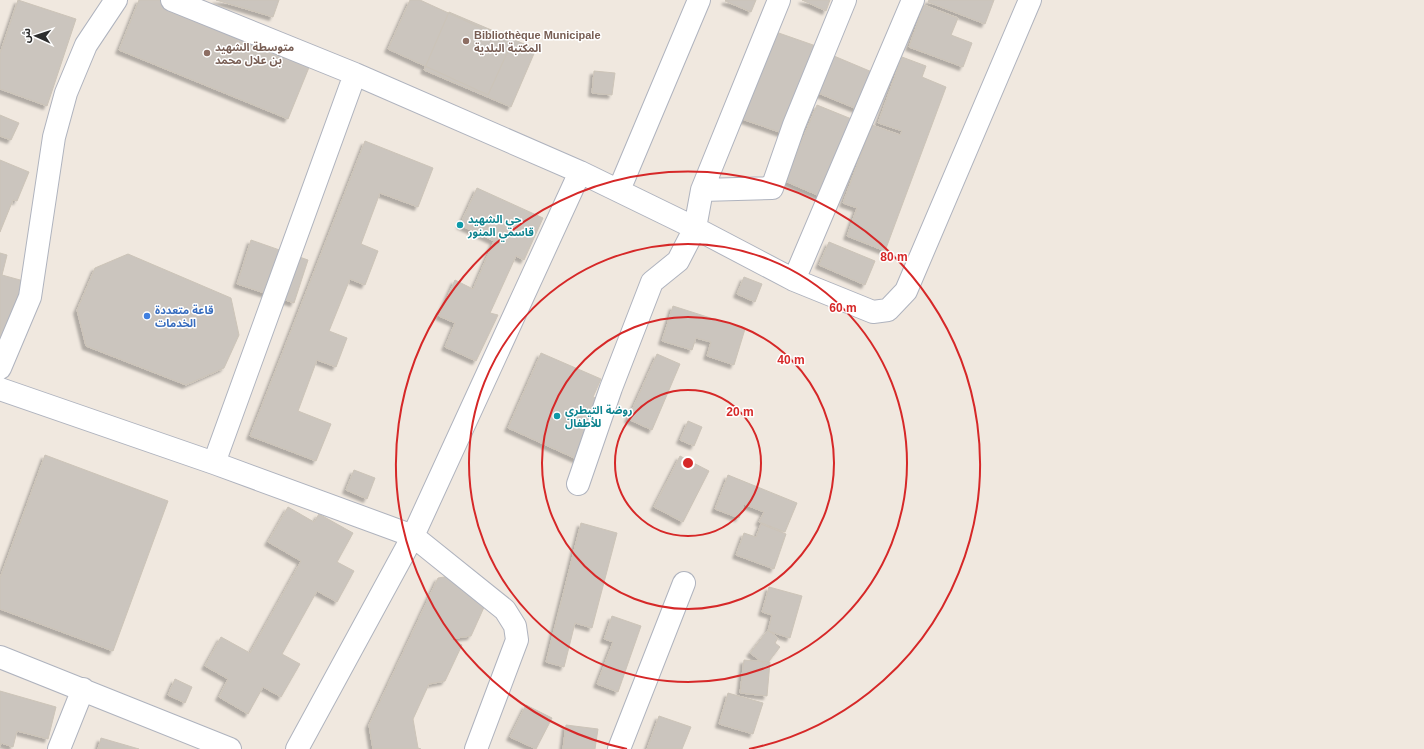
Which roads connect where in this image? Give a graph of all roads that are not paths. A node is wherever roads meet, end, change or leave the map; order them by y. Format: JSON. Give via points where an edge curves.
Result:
{"nodes":[{"id":1,"x":116,"y":0,"type":"edge"},
{"id":2,"x":172,"y":0,"type":"edge"},
{"id":3,"x":699,"y":0,"type":"edge"},
{"id":4,"x":779,"y":0,"type":"edge"},
{"id":5,"x":845,"y":0,"type":"edge"},
{"id":6,"x":913,"y":0,"type":"edge"},
{"id":7,"x":1030,"y":0,"type":"edge"},
{"id":8,"x":354,"y":74,"type":"junction"},
{"id":9,"x":580,"y":172,"type":"junction"},
{"id":10,"x":618,"y":190,"type":"junction"},
{"id":11,"x":702,"y":190,"type":"junction"},
{"id":12,"x":695,"y":228,"type":"junction"},
{"id":13,"x":794,"y":280,"type":"junction"},
{"id":14,"x":0,"y":368,"type":"edge"},
{"id":15,"x":0,"y":389,"type":"edge"},
{"id":16,"x":214,"y":463,"type":"junction"},
{"id":17,"x":578,"y":484,"type":"dead end"},
{"id":18,"x":413,"y":536,"type":"junction"},
{"id":19,"x":684,"y":583,"type":"dead end"},
{"id":20,"x":0,"y":657,"type":"edge"},
{"id":21,"x":83,"y":689,"type":"junction"},
{"id":22,"x":59,"y":749,"type":"edge"},
{"id":23,"x":230,"y":749,"type":"edge"},
{"id":24,"x":297,"y":749,"type":"edge"},
{"id":25,"x":476,"y":749,"type":"edge"},
{"id":26,"x":619,"y":749,"type":"edge"}],
"edges":[{"from":1,"to":14,"type":"street","via":[[86,45],[66,92],[54,137],[30,297]]},
{"from":2,"to":8,"type":"street"},
{"from":3,"to":10,"type":"street"},
{"from":4,"to":11,"type":"street"},
{"from":5,"to":11,"type":"street","via":[[794,125],[772,188]]},
{"from":6,"to":13,"type":"street"},
{"from":7,"to":13,"type":"street","via":[[906,291],[888,310],[873,312]]},
{"from":8,"to":9,"type":"street"},
{"from":8,"to":16,"type":"street"},
{"from":9,"to":10,"type":"street"},
{"from":9,"to":18,"type":"street"},
{"from":10,"to":12,"type":"street"},
{"from":11,"to":12,"type":"street"},
{"from":12,"to":13,"type":"street"},
{"from":12,"to":17,"type":"street","via":[[678,261],[652,282],[611,388]]},
{"from":15,"to":16,"type":"street"},
{"from":16,"to":18,"type":"street"},
{"from":18,"to":24,"type":"street"},
{"from":18,"to":25,"type":"street","via":[[505,610],[516,626],[517,640]]},
{"from":19,"to":26,"type":"street"},
{"from":20,"to":21,"type":"street"},
{"from":21,"to":22,"type":"street"},
{"from":21,"to":23,"type":"street"}]}
